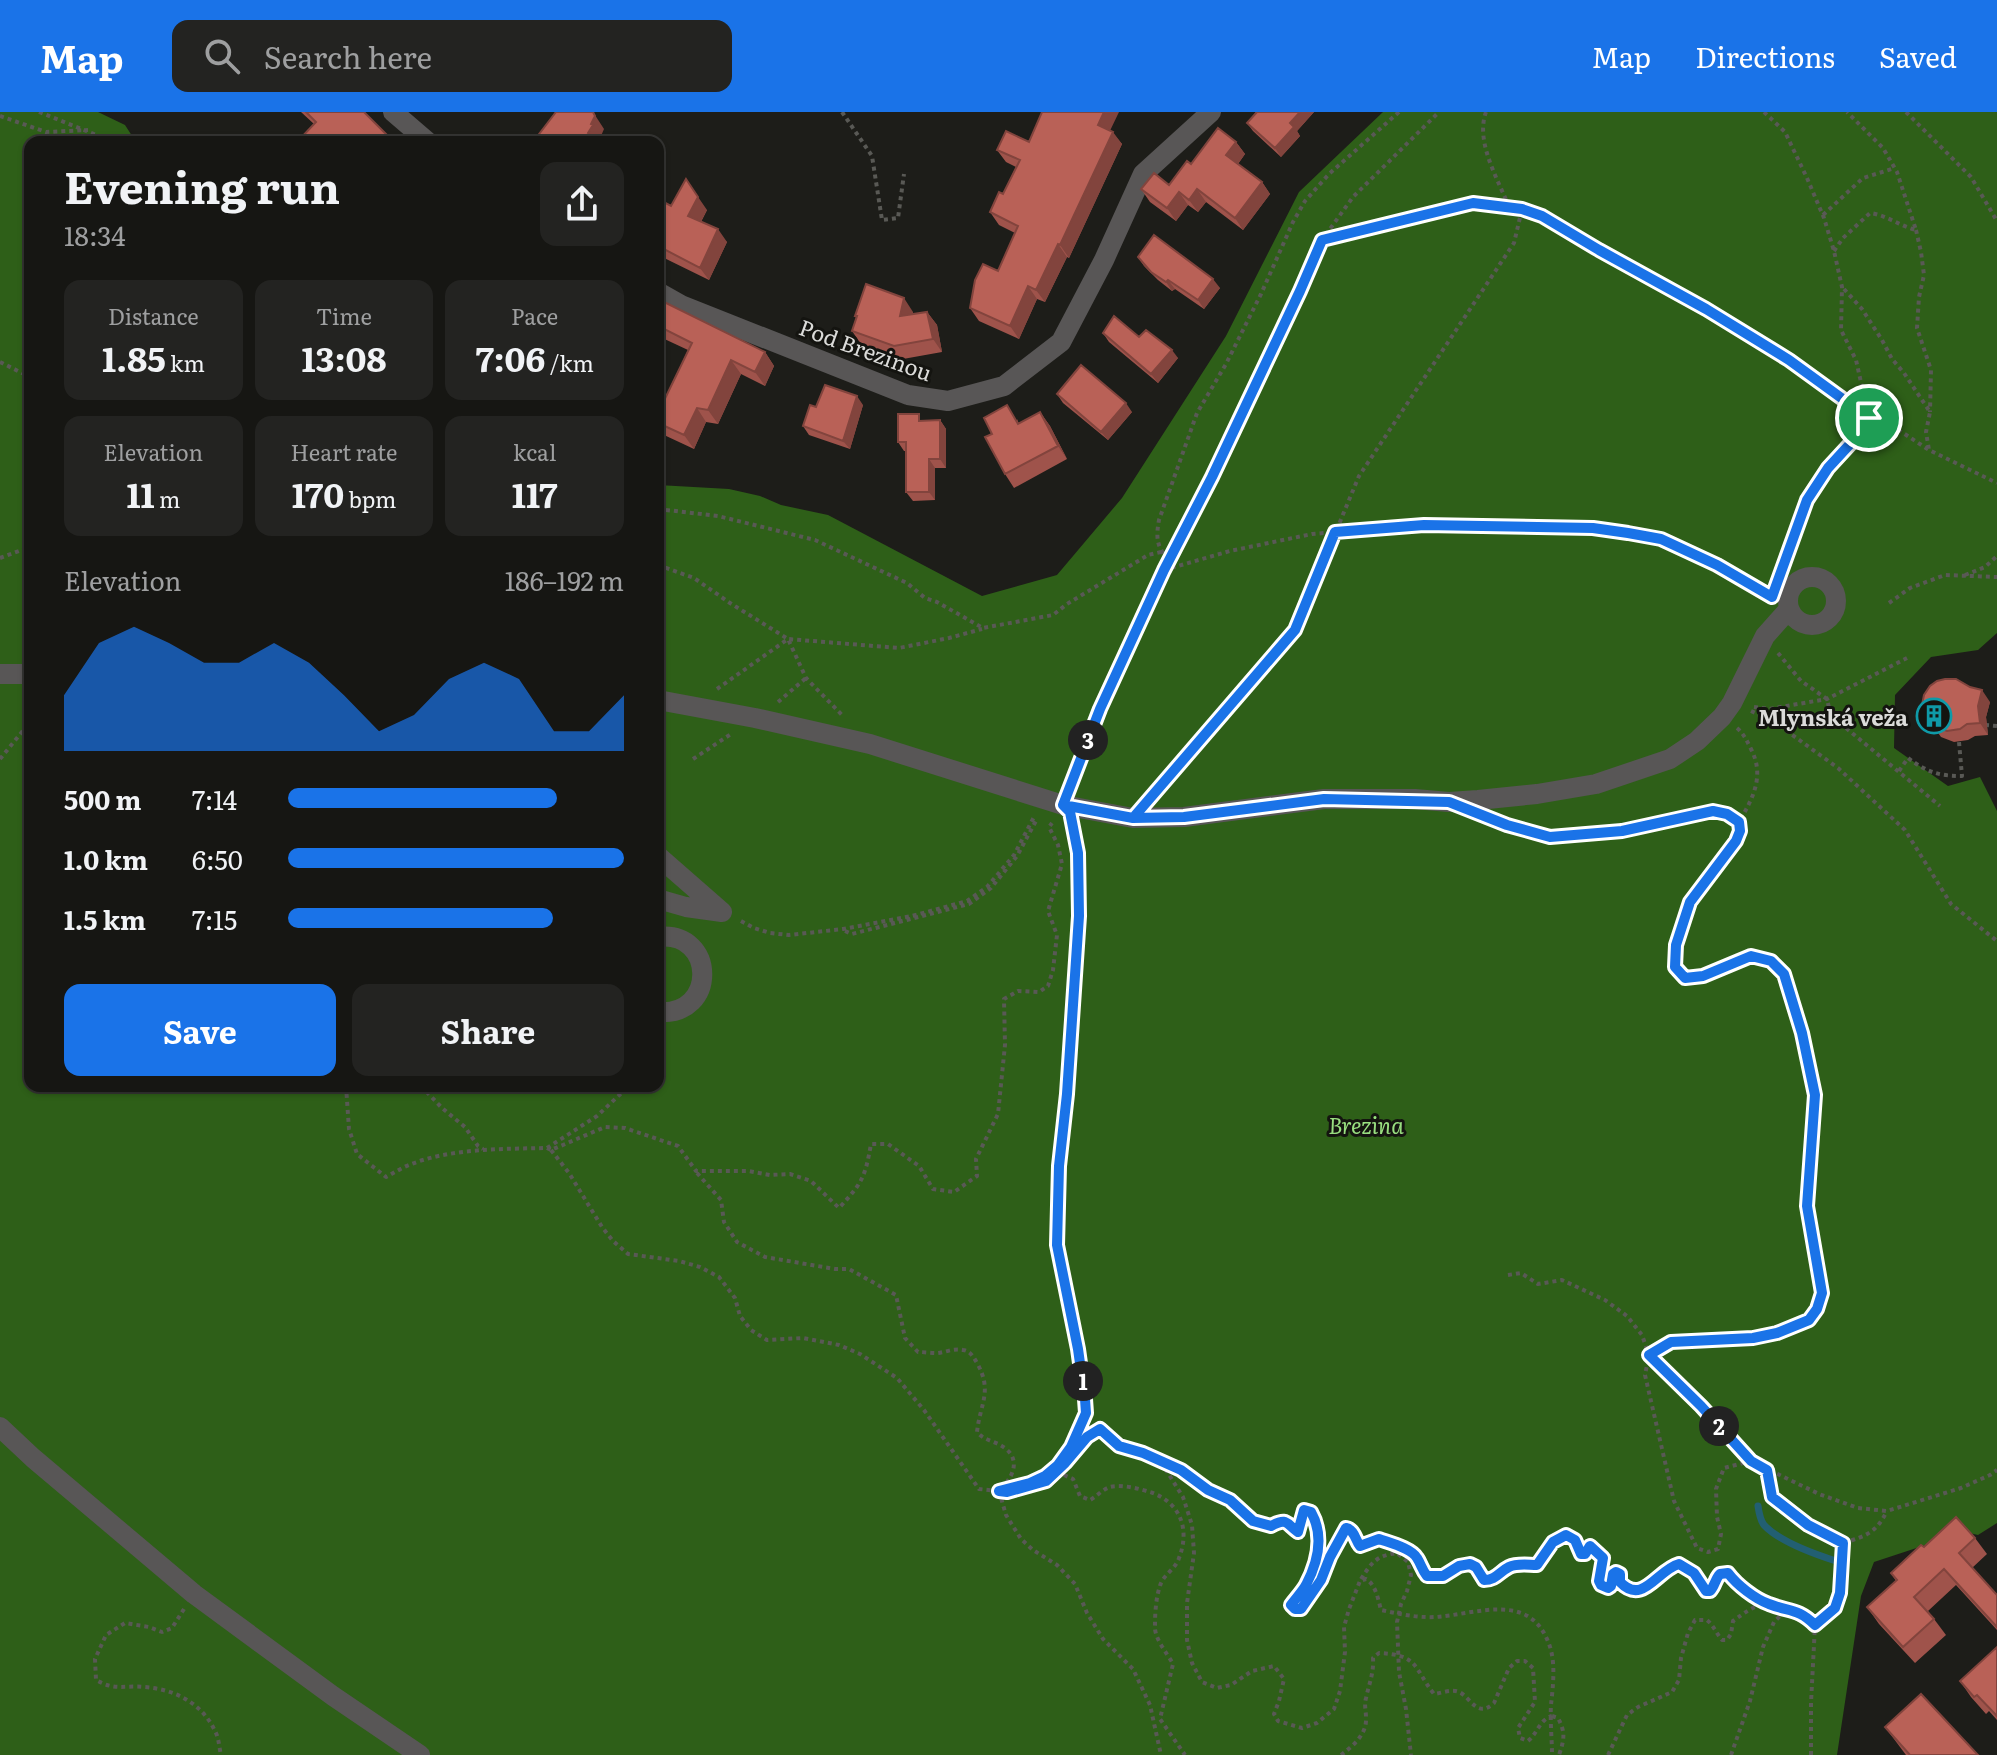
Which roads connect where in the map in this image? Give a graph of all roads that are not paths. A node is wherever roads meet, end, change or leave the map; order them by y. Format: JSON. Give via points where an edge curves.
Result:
{"nodes":[{"id":1,"x":393,"y":112,"type":"edge"},
{"id":2,"x":1211,"y":112,"type":"edge"},
{"id":3,"x":421,"y":136,"type":"edge"},
{"id":4,"x":664,"y":295,"type":"edge"},
{"id":5,"x":1789,"y":609,"type":"dead end"},
{"id":6,"x":0,"y":674,"type":"edge"},
{"id":7,"x":24,"y":674,"type":"edge"},
{"id":8,"x":664,"y":701,"type":"edge"},
{"id":9,"x":664,"y":861,"type":"edge"},
{"id":10,"x":664,"y":901,"type":"edge"},
{"id":11,"x":664,"y":935,"type":"edge"},
{"id":12,"x":664,"y":1012,"type":"edge"},
{"id":13,"x":0,"y":1427,"type":"edge"},
{"id":14,"x":420,"y":1755,"type":"edge"}],
"edges":[{"from":1,"to":3,"type":"street"},
{"from":2,"to":4,"type":"street","name":"Pod Brezinou","via":[[1143,174],[1061,342],[1004,386],[948,401],[908,395]]},
{"from":5,"to":8,"type":"street","via":[[1765,636],[1727,710],[1670,759],[1596,784],[1478,800],[1324,799],[1184,817],[1133,818],[1063,805],[1038,807],[934,763]]},
{"from":6,"to":7,"type":"street"},
{"from":9,"to":10,"type":"street","via":[[722,912]]},
{"from":11,"to":12,"type":"street","via":[[690,946],[703,973],[691,1003]]},
{"from":13,"to":14,"type":"street","via":[[194,1594]]}]}
